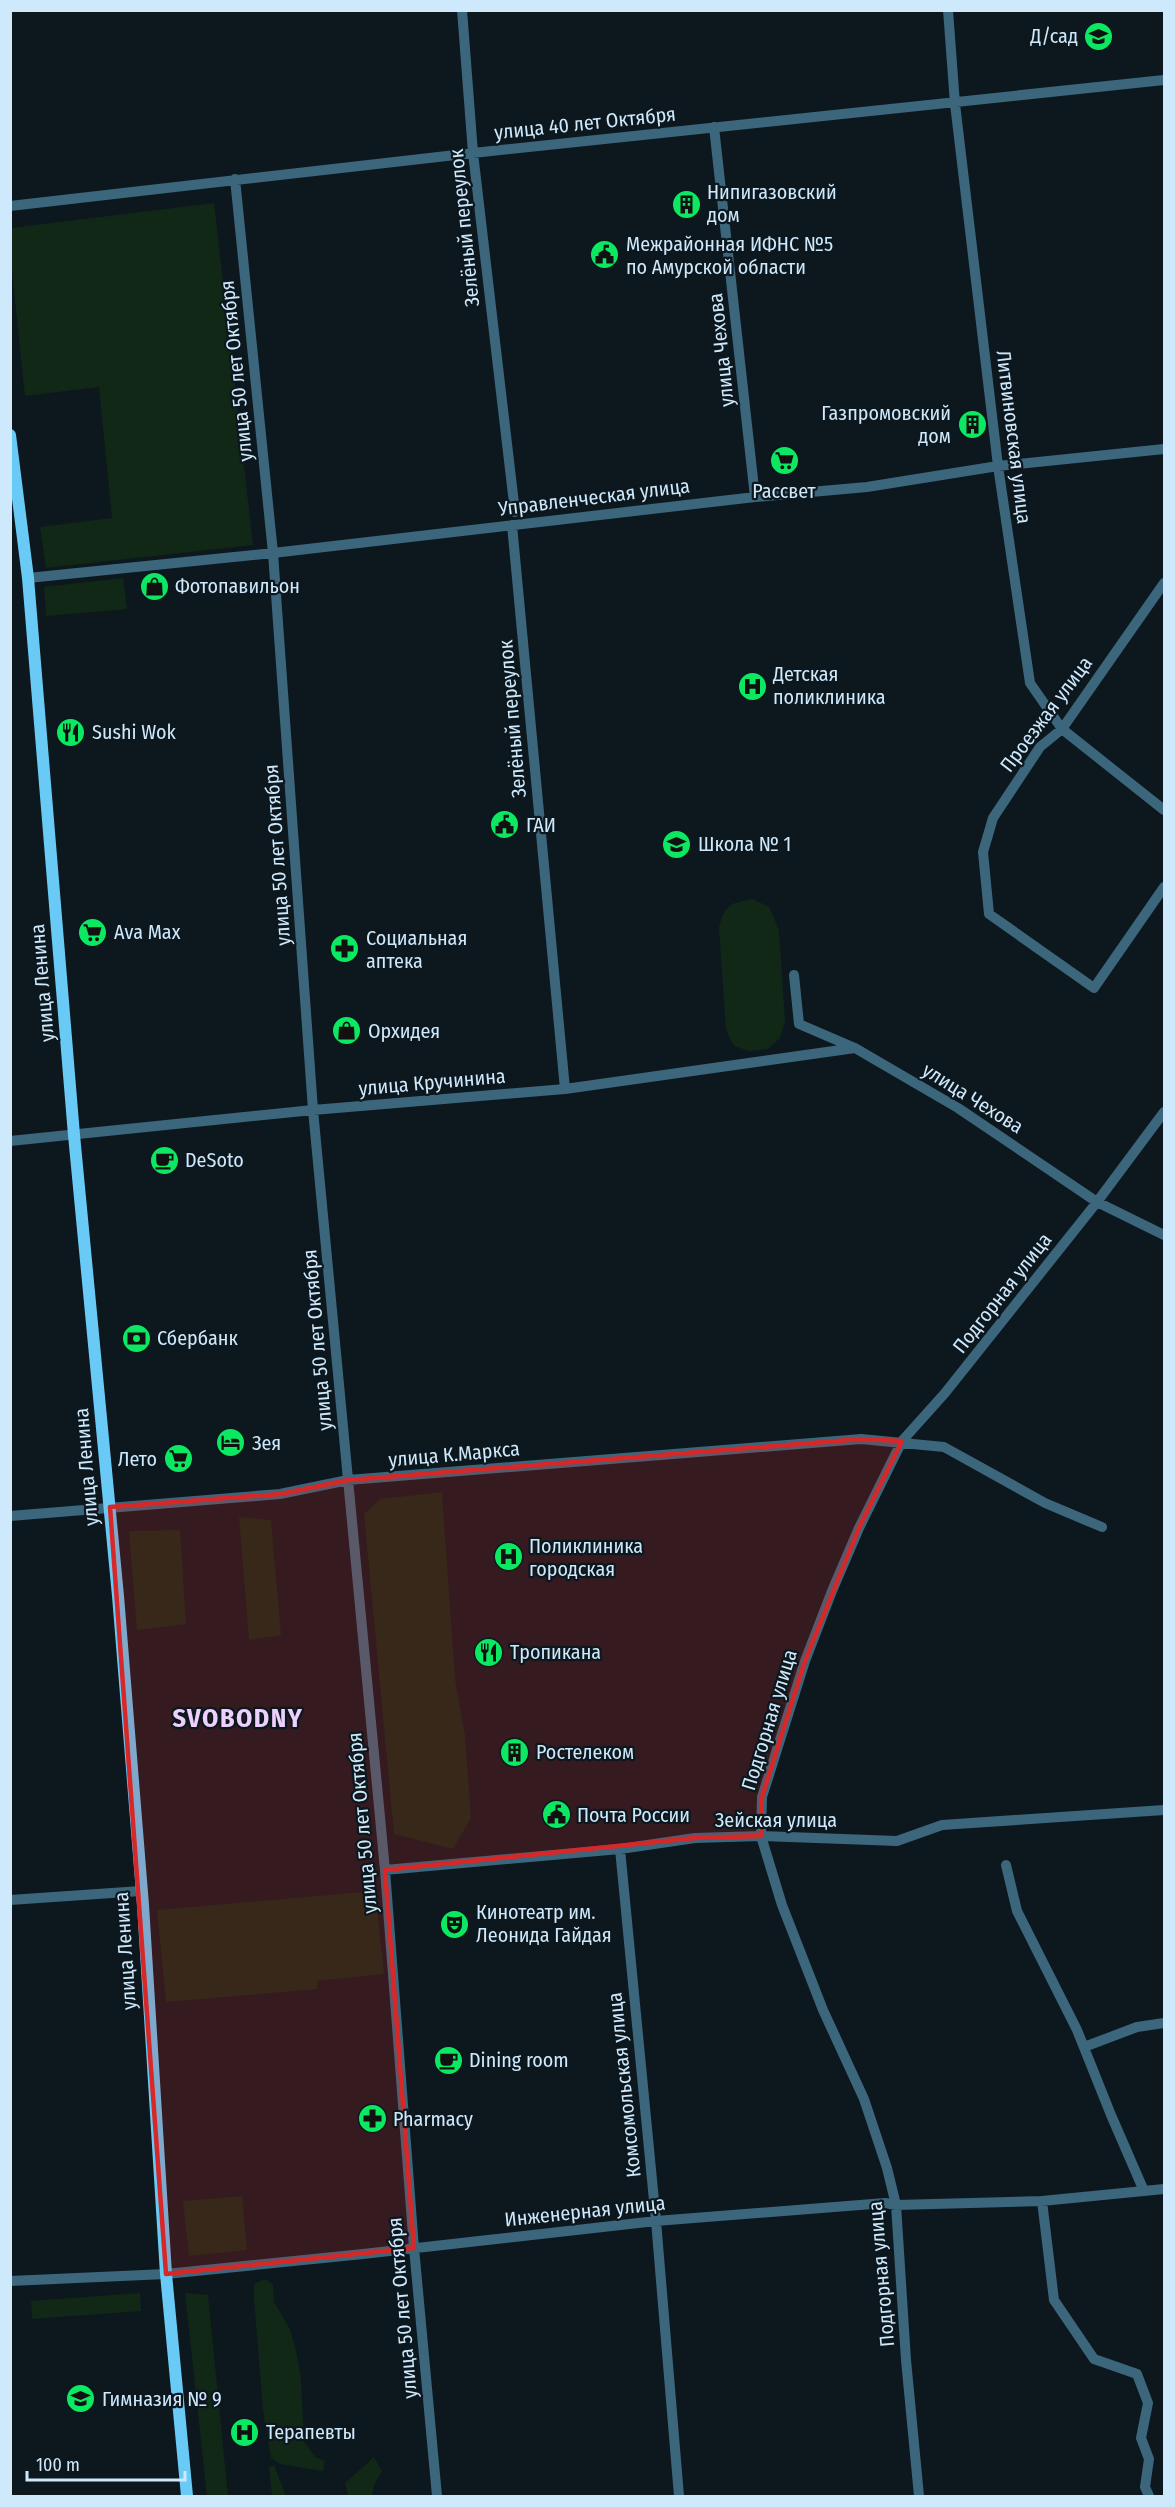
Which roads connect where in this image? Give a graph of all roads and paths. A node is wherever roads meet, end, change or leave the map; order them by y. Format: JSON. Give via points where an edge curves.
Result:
{"nodes":[{"id":1,"x":462,"y":10,"type":"edge"},
{"id":2,"x":948,"y":10,"type":"edge"},
{"id":3,"x":1164,"y":80,"type":"edge"},
{"id":4,"x":956,"y":104,"type":"junction"},
{"id":5,"x":714,"y":127,"type":"junction"},
{"id":6,"x":473,"y":153,"type":"junction"},
{"id":7,"x":235,"y":179,"type":"junction"},
{"id":8,"x":10,"y":206,"type":"edge"},
{"id":9,"x":10,"y":435,"type":"edge"},
{"id":10,"x":1164,"y":449,"type":"edge"},
{"id":11,"x":998,"y":466,"type":"junction"},
{"id":12,"x":755,"y":497,"type":"junction"},
{"id":13,"x":515,"y":512,"type":"dead end"},
{"id":14,"x":512,"y":525,"type":"junction"},
{"id":15,"x":273,"y":553,"type":"junction"},
{"id":16,"x":28,"y":578,"type":"junction"},
{"id":17,"x":1164,"y":583,"type":"edge"},
{"id":18,"x":1062,"y":729,"type":"junction"},
{"id":19,"x":1164,"y":810,"type":"edge"},
{"id":20,"x":1164,"y":887,"type":"edge"},
{"id":21,"x":794,"y":975,"type":"dead end"},
{"id":22,"x":855,"y":1048,"type":"junction"},
{"id":23,"x":565,"y":1089,"type":"junction"},
{"id":24,"x":313,"y":1110,"type":"junction"},
{"id":25,"x":1164,"y":1112,"type":"edge"},
{"id":26,"x":74,"y":1135,"type":"junction"},
{"id":27,"x":10,"y":1141,"type":"edge"},
{"id":28,"x":1097,"y":1202,"type":"junction"},
{"id":29,"x":1164,"y":1235,"type":"edge"},
{"id":30,"x":902,"y":1441,"type":"junction"},
{"id":31,"x":348,"y":1480,"type":"junction"},
{"id":32,"x":110,"y":1507,"type":"junction"},
{"id":33,"x":10,"y":1516,"type":"edge"},
{"id":34,"x":1102,"y":1527,"type":"dead end"},
{"id":35,"x":1164,"y":1810,"type":"edge"},
{"id":36,"x":761,"y":1836,"type":"junction"},
{"id":37,"x":620,"y":1849,"type":"junction"},
{"id":38,"x":1006,"y":1864,"type":"dead end"},
{"id":39,"x":385,"y":1870,"type":"junction"},
{"id":40,"x":141,"y":1891,"type":"junction"},
{"id":41,"x":10,"y":1900,"type":"edge"},
{"id":42,"x":1164,"y":2023,"type":"edge"},
{"id":43,"x":1084,"y":2047,"type":"junction"},
{"id":44,"x":1164,"y":2189,"type":"edge"},
{"id":45,"x":1144,"y":2191,"type":"junction"},
{"id":46,"x":1042,"y":2201,"type":"junction"},
{"id":47,"x":896,"y":2205,"type":"junction"},
{"id":48,"x":656,"y":2221,"type":"junction"},
{"id":49,"x":414,"y":2248,"type":"junction"},
{"id":50,"x":166,"y":2274,"type":"junction"},
{"id":51,"x":10,"y":2281,"type":"edge"},
{"id":52,"x":187,"y":2496,"type":"edge"},
{"id":53,"x":437,"y":2496,"type":"edge"},
{"id":54,"x":679,"y":2496,"type":"edge"},
{"id":55,"x":919,"y":2496,"type":"edge"},
{"id":56,"x":1149,"y":2496,"type":"edge"}],
"edges":[{"from":1,"to":6,"type":"street","name":"Зелёный переулок"},
{"from":2,"to":4,"type":"street","name":"Литвиновская улица"},
{"from":3,"to":4,"type":"street","name":"улица 40 лет Октября"},
{"from":4,"to":5,"type":"street","name":"улица 40 лет Октября"},
{"from":4,"to":11,"type":"street","name":"Литвиновская улица"},
{"from":5,"to":6,"type":"street","name":"улица 40 лет Октября"},
{"from":5,"to":12,"type":"street","name":"улица Чехова"},
{"from":6,"to":7,"type":"street","name":"улица 40 лет Октября"},
{"from":6,"to":13,"type":"street","name":"Зелёный переулок"},
{"from":7,"to":8,"type":"street","name":"улица 40 лет Октября"},
{"from":7,"to":15,"type":"street","name":"улица 50 лет Октября"},
{"from":9,"to":16,"type":"main road","name":"улица Ленина"},
{"from":10,"to":11,"type":"street","name":"Управленческая улица"},
{"from":11,"to":12,"type":"street","name":"Управленческая улица","via":[[867,487]]},
{"from":11,"to":18,"type":"street","name":"Литвиновская улица","via":[[1030,683]]},
{"from":12,"to":14,"type":"street","name":"Управленческая улица"},
{"from":14,"to":15,"type":"street","name":"Управленческая улица"},
{"from":14,"to":23,"type":"street","name":"Зелёный переулок"},
{"from":15,"to":16,"type":"street","name":"Управленческая улица"},
{"from":15,"to":24,"type":"street","name":"улица 50 лет Октября"},
{"from":16,"to":26,"type":"main road","name":"улица Ленина"},
{"from":17,"to":18,"type":"street","name":"Проезжая улица"},
{"from":18,"to":19,"type":"street","name":"Литвиновская улица"},
{"from":18,"to":20,"type":"street","name":"Проезжая улица","via":[[1040,747],[993,818],[983,852],[989,914],[1094,988]]},
{"from":21,"to":22,"type":"street","name":"улица Чехова","via":[[800,1024]]},
{"from":22,"to":23,"type":"street","name":"улица Кручинина"},
{"from":22,"to":28,"type":"street","name":"улица Чехова","via":[[958,1108]]},
{"from":23,"to":24,"type":"street","name":"улица Кручинина"},
{"from":24,"to":26,"type":"street","name":"улица Кручинина"},
{"from":24,"to":31,"type":"street","name":"улица 50 лет Октября"},
{"from":25,"to":28,"type":"street","name":"Подгорная улица"},
{"from":26,"to":27,"type":"street","name":"улица Кручинина"},
{"from":26,"to":32,"type":"main road","name":"улица Ленина"},
{"from":28,"to":29,"type":"street","name":"улица Чехова"},
{"from":28,"to":30,"type":"street","name":"Подгорная улица"},
{"from":30,"to":31,"type":"street","name":"улица К.Маркса","via":[[861,1439]]},
{"from":30,"to":34,"type":"street","name":"улица К.Маркса","via":[[944,1447],[1046,1503]]},
{"from":30,"to":36,"type":"street","name":"Подгорная улица","via":[[859,1528],[806,1661],[762,1797]]},
{"from":31,"to":32,"type":"street","name":"улица К.Маркса","via":[[280,1494]]},
{"from":31,"to":39,"type":"street","name":"улица 50 лет Октября"},
{"from":32,"to":33,"type":"street","name":"улица К.Маркса"},
{"from":32,"to":40,"type":"main road","name":"улица Ленина"},
{"from":35,"to":36,"type":"street","name":"Зейская улица","via":[[942,1825],[897,1841]]},
{"from":36,"to":37,"type":"street","name":"Зейская улица","via":[[695,1838]]},
{"from":36,"to":47,"type":"street","name":"Подгорная улица","via":[[786,1916],[864,2099]]},
{"from":37,"to":39,"type":"street","name":"Зейская улица"},
{"from":37,"to":48,"type":"street","name":"Комсомольская улица"},
{"from":38,"to":43,"type":"street","via":[[1017,1911]]},
{"from":39,"to":49,"type":"street","name":"улица 50 лет Октября"},
{"from":40,"to":41,"type":"street"},
{"from":40,"to":50,"type":"main road","name":"улица Ленина"},
{"from":42,"to":43,"type":"street","via":[[1137,2027]]},
{"from":43,"to":45,"type":"street"},
{"from":44,"to":45,"type":"street","name":"Инженерная улица"},
{"from":45,"to":46,"type":"street","name":"Инженерная улица"},
{"from":46,"to":47,"type":"street","name":"Инженерная улица"},
{"from":46,"to":56,"type":"street","via":[[1054,2300],[1094,2359],[1137,2374],[1148,2403],[1141,2438],[1149,2459],[1145,2487]]},
{"from":47,"to":48,"type":"street","name":"Инженерная улица"},
{"from":47,"to":55,"type":"street","name":"Подгорная улица"},
{"from":48,"to":49,"type":"street","name":"Инженерная улица"},
{"from":48,"to":54,"type":"street","name":"Комсомольская улица"},
{"from":49,"to":50,"type":"street","name":"Инженерная улица"},
{"from":49,"to":53,"type":"street","name":"улица 50 лет Октября"},
{"from":50,"to":51,"type":"street","name":"Инженерная улица"},
{"from":50,"to":52,"type":"main road","name":"улица Ленина"}]}
